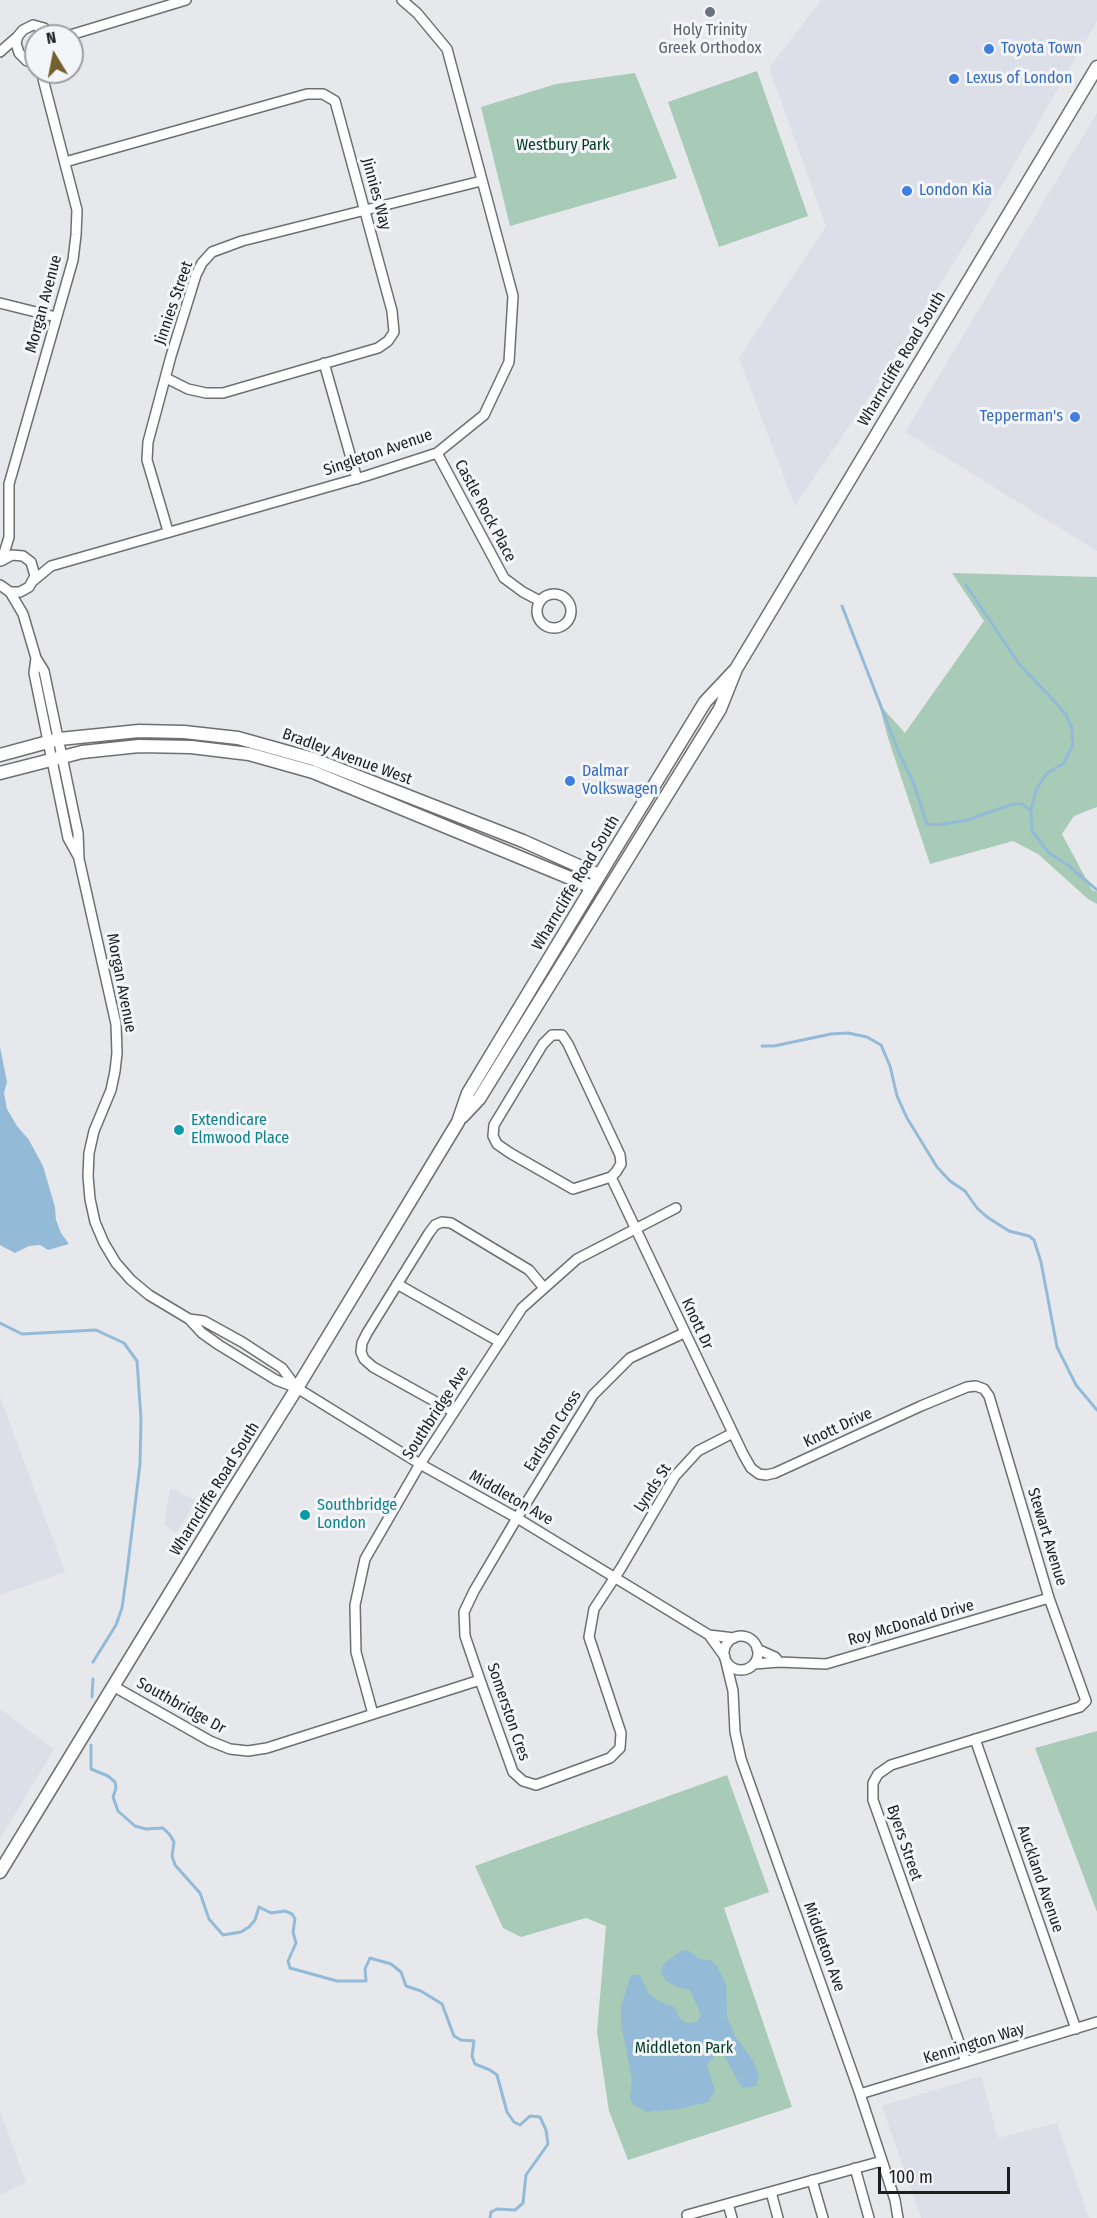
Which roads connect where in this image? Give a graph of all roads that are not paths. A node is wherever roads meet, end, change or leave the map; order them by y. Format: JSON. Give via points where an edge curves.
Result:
{"nodes":[{"id":1,"x":186,"y":0,"type":"edge"},
{"id":2,"x":402,"y":0,"type":"edge"},
{"id":3,"x":24,"y":30,"type":"edge"},
{"id":4,"x":84,"y":31,"type":"edge"},
{"id":5,"x":18,"y":37,"type":"junction"},
{"id":6,"x":0,"y":52,"type":"edge"},
{"id":7,"x":24,"y":56,"type":"edge"},
{"id":8,"x":24,"y":60,"type":"edge"},
{"id":9,"x":1097,"y":67,"type":"edge"},
{"id":10,"x":43,"y":84,"type":"edge"},
{"id":11,"x":65,"y":162,"type":"junction"},
{"id":12,"x":481,"y":181,"type":"junction"},
{"id":13,"x":365,"y":210,"type":"junction"},
{"id":14,"x":0,"y":303,"type":"edge"},
{"id":15,"x":56,"y":317,"type":"junction"},
{"id":16,"x":324,"y":363,"type":"junction"},
{"id":17,"x":166,"y":378,"type":"junction"},
{"id":18,"x":437,"y":453,"type":"junction"},
{"id":19,"x":357,"y":479,"type":"junction"},
{"id":20,"x":168,"y":531,"type":"junction"},
{"id":21,"x":9,"y":537,"type":"junction"},
{"id":22,"x":25,"y":557,"type":"junction"},
{"id":23,"x":1,"y":561,"type":"edge"},
{"id":24,"x":51,"y":566,"type":"junction"},
{"id":25,"x":31,"y":584,"type":"junction"},
{"id":26,"x":3,"y":588,"type":"edge"},
{"id":27,"x":540,"y":602,"type":"dead end"},
{"id":28,"x":23,"y":614,"type":"junction"},
{"id":29,"x":736,"y":669,"type":"junction"},
{"id":30,"x":54,"y":740,"type":"junction"},
{"id":31,"x":0,"y":755,"type":"edge"},
{"id":32,"x":57,"y":757,"type":"junction"},
{"id":33,"x":0,"y":773,"type":"edge"},
{"id":34,"x":599,"y":874,"type":"junction"},
{"id":35,"x":592,"y":887,"type":"junction"},
{"id":36,"x":458,"y":1122,"type":"junction"},
{"id":37,"x":611,"y":1177,"type":"junction"},
{"id":38,"x":676,"y":1208,"type":"dead end"},
{"id":39,"x":635,"y":1228,"type":"junction"},
{"id":40,"x":397,"y":1284,"type":"junction"},
{"id":41,"x":544,"y":1288,"type":"junction"},
{"id":42,"x":189,"y":1319,"type":"junction"},
{"id":43,"x":684,"y":1333,"type":"junction"},
{"id":44,"x":500,"y":1342,"type":"junction"},
{"id":45,"x":976,"y":1386,"type":"joint"},
{"id":46,"x":297,"y":1388,"type":"junction"},
{"id":47,"x":454,"y":1412,"type":"junction"},
{"id":48,"x":733,"y":1432,"type":"junction"},
{"id":49,"x":420,"y":1464,"type":"junction"},
{"id":50,"x":517,"y":1518,"type":"junction"},
{"id":51,"x":615,"y":1577,"type":"junction"},
{"id":52,"x":1049,"y":1598,"type":"junction"},
{"id":53,"x":709,"y":1635,"type":"junction"},
{"id":54,"x":734,"y":1638,"type":"junction"},
{"id":55,"x":757,"y":1648,"type":"junction"},
{"id":56,"x":726,"y":1659,"type":"junction"},
{"id":57,"x":779,"y":1662,"type":"junction"},
{"id":58,"x":754,"y":1664,"type":"junction"},
{"id":59,"x":745,"y":1670,"type":"junction"},
{"id":60,"x":480,"y":1680,"type":"junction"},
{"id":61,"x":731,"y":1684,"type":"junction"},
{"id":62,"x":113,"y":1686,"type":"junction"},
{"id":63,"x":1086,"y":1701,"type":"joint"},
{"id":64,"x":373,"y":1714,"type":"junction"},
{"id":65,"x":975,"y":1739,"type":"junction"},
{"id":66,"x":0,"y":1872,"type":"edge"},
{"id":67,"x":1097,"y":2022,"type":"edge"},
{"id":68,"x":1076,"y":2029,"type":"junction"},
{"id":69,"x":966,"y":2062,"type":"junction"},
{"id":70,"x":860,"y":2094,"type":"junction"},
{"id":71,"x":882,"y":2161,"type":"junction"},
{"id":72,"x":855,"y":2168,"type":"junction"},
{"id":73,"x":812,"y":2180,"type":"junction"},
{"id":74,"x":771,"y":2192,"type":"junction"},
{"id":75,"x":728,"y":2204,"type":"junction"},
{"id":76,"x":688,"y":2218,"type":"edge"},
{"id":77,"x":732,"y":2218,"type":"edge"},
{"id":78,"x":778,"y":2218,"type":"edge"},
{"id":79,"x":823,"y":2218,"type":"edge"},
{"id":80,"x":869,"y":2218,"type":"edge"},
{"id":81,"x":898,"y":2218,"type":"edge"}],
"edges":[{"from":1,"to":4,"type":"street"},
{"from":2,"to":12,"type":"street","name":"Singleton Avenue","via":[[447,49]]},
{"from":3,"to":5,"type":"street"},
{"from":5,"to":6,"type":"street"},
{"from":5,"to":7,"type":"street","via":[[16,46]]},
{"from":6,"to":8,"type":"street"},
{"from":9,"to":29,"type":"main road","name":"Wharncliffe Road South"},
{"from":10,"to":11,"type":"street","name":"Morgan Avenue"},
{"from":11,"to":13,"type":"street","name":"Jinnies Way","via":[[307,94],[323,94],[335,101]]},
{"from":11,"to":15,"type":"street","name":"Morgan Avenue","via":[[76,210],[76,235],[73,260]]},
{"from":12,"to":13,"type":"street","name":"Jinnies Street"},
{"from":12,"to":18,"type":"street","name":"Singleton Avenue","via":[[513,296],[509,362],[484,415]]},
{"from":13,"to":16,"type":"street","name":"Jinnies Way","via":[[393,311],[394,332],[378,348]]},
{"from":13,"to":17,"type":"street","name":"Jinnies Street","via":[[212,252],[196,275]]},
{"from":14,"to":15,"type":"street"},
{"from":15,"to":21,"type":"street","name":"Morgan Avenue","via":[[9,484]]},
{"from":16,"to":17,"type":"street","name":"Jinnies Way","via":[[223,393],[188,389]]},
{"from":16,"to":19,"type":"street"},
{"from":17,"to":20,"type":"street","name":"Jinnies Street","via":[[148,442],[147,460]]},
{"from":18,"to":19,"type":"street","name":"Singleton Avenue"},
{"from":18,"to":27,"type":"street","name":"Castle Rock Place","via":[[504,578]]},
{"from":19,"to":20,"type":"street","name":"Singleton Avenue"},
{"from":20,"to":24,"type":"street","name":"Singleton Avenue"},
{"from":21,"to":22,"type":"street"},
{"from":21,"to":23,"type":"street","name":"Morgan Avenue"},
{"from":22,"to":23,"type":"street","via":[[12,555]]},
{"from":22,"to":24,"type":"street"},
{"from":22,"to":25,"type":"street","via":[[34,571]]},
{"from":24,"to":25,"type":"street","name":"Singleton Avenue"},
{"from":25,"to":26,"type":"street","via":[[20,592]]},
{"from":25,"to":28,"type":"street","name":"Morgan Avenue"},
{"from":26,"to":28,"type":"street","name":"Morgan Avenue"},
{"from":28,"to":30,"type":"street","name":"Morgan Avenue","via":[[36,658],[44,671]]},
{"from":29,"to":34,"type":"main road","name":"Wharncliffe Road South","via":[[705,702]]},
{"from":29,"to":36,"type":"main road","name":"Wharncliffe Road South","via":[[720,709],[479,1099]]},
{"from":30,"to":31,"type":"main road","name":"Bradley Avenue West"},
{"from":30,"to":32,"type":"street","name":"Morgan Avenue"},
{"from":30,"to":34,"type":"main road","name":"Bradley Avenue West","via":[[139,731],[238,738],[313,759]]},
{"from":32,"to":33,"type":"main road","name":"Bradley Avenue West"},
{"from":32,"to":35,"type":"main road","name":"Bradley Avenue West","via":[[139,746],[249,754],[313,772]]},
{"from":32,"to":42,"type":"street","name":"Morgan Avenue","via":[[68,838],[79,859],[117,1043],[113,1081],[89,1153],[92,1211],[104,1243],[123,1272],[149,1295]]},
{"from":34,"to":35,"type":"main road","name":"Wharncliffe Road South"},
{"from":35,"to":36,"type":"main road","name":"Wharncliffe Road South","via":[[468,1093]]},
{"from":36,"to":46,"type":"main road","name":"Wharncliffe Road South"},
{"from":37,"to":37,"type":"street","via":[[621,1164],[620,1155],[568,1044],[562,1035],[552,1035],[494,1125],[493,1136],[510,1154],[573,1189]]},
{"from":37,"to":39,"type":"street","name":"Knott Dr"},
{"from":38,"to":39,"type":"street","name":"Southbridge Ave"},
{"from":39,"to":41,"type":"street","name":"Southbridge Ave","via":[[577,1259]]},
{"from":39,"to":43,"type":"street","name":"Knott Dr"},
{"from":40,"to":41,"type":"street","via":[[429,1233],[442,1222],[451,1223],[529,1270]]},
{"from":40,"to":44,"type":"street"},
{"from":40,"to":47,"type":"street","via":[[362,1343],[364,1359]]},
{"from":41,"to":44,"type":"street","name":"Southbridge Ave","via":[[522,1308]]},
{"from":42,"to":46,"type":"street","name":"Morgan Avenue","via":[[228,1351]]},
{"from":42,"to":46,"type":"street","name":"Morgan Avenue","via":[[204,1321],[243,1342],[282,1368]]},
{"from":43,"to":48,"type":"street","name":"Knott Dr"},
{"from":43,"to":50,"type":"street","name":"Earlston Cross","via":[[630,1358],[593,1395]]},
{"from":44,"to":47,"type":"street","name":"Southbridge Ave"},
{"from":45,"to":48,"type":"street","name":"Knott Drive","via":[[766,1475],[751,1468]]},
{"from":45,"to":52,"type":"street","name":"Stewart Avenue","via":[[989,1396]]},
{"from":46,"to":49,"type":"street","name":"Middleton Ave"},
{"from":46,"to":62,"type":"main road","name":"Wharncliffe Road South"},
{"from":47,"to":49,"type":"street","name":"Southbridge Ave"},
{"from":48,"to":51,"type":"street","name":"Lynds St","via":[[698,1451],[675,1476]]},
{"from":49,"to":50,"type":"street","name":"Middleton Ave"},
{"from":49,"to":64,"type":"street","name":"Southbridge Ave","via":[[365,1559],[355,1605],[356,1652]]},
{"from":50,"to":51,"type":"street","name":"Middleton Ave"},
{"from":50,"to":60,"type":"street","name":"Somerston Cres","via":[[464,1612],[465,1636]]},
{"from":51,"to":53,"type":"street","name":"Middleton Ave"},
{"from":51,"to":60,"type":"street","name":"Somerston Cres","via":[[594,1609],[589,1637],[621,1733],[620,1748],[610,1758],[536,1785],[523,1781],[513,1772]]},
{"from":52,"to":57,"type":"street","name":"Roy McDonald Drive","via":[[826,1664]]},
{"from":52,"to":63,"type":"street","name":"Stewart Avenue"},
{"from":53,"to":54,"type":"street"},
{"from":53,"to":56,"type":"street"},
{"from":54,"to":55,"type":"street","via":[[745,1637]]},
{"from":54,"to":56,"type":"street","via":[[725,1649]]},
{"from":55,"to":57,"type":"street"},
{"from":55,"to":58,"type":"street"},
{"from":56,"to":59,"type":"street","via":[[734,1669]]},
{"from":56,"to":61,"type":"street","name":"Middleton Ave"},
{"from":57,"to":58,"type":"street","name":"Roy McDonald Drive"},
{"from":58,"to":59,"type":"street"},
{"from":59,"to":61,"type":"street"},
{"from":60,"to":64,"type":"street","name":"Southbridge Dr"},
{"from":61,"to":70,"type":"street","name":"Middleton Ave","via":[[741,1759]]},
{"from":62,"to":64,"type":"street","name":"Southbridge Dr","via":[[210,1741],[248,1751]]},
{"from":62,"to":66,"type":"main road","name":"Wharncliffe Road South"},
{"from":63,"to":65,"type":"street","name":"Byers Street","via":[[1080,1707]]},
{"from":65,"to":68,"type":"street","name":"Auckland Avenue"},
{"from":65,"to":69,"type":"street","name":"Byers Street","via":[[891,1765],[873,1783],[873,1800]]},
{"from":67,"to":68,"type":"street","name":"Kennington Way"},
{"from":68,"to":69,"type":"street","name":"Kennington Way"},
{"from":69,"to":70,"type":"street","name":"Kennington Way"},
{"from":70,"to":71,"type":"street","name":"Middleton Ave"},
{"from":71,"to":72,"type":"street"},
{"from":71,"to":81,"type":"street","name":"Middleton Ave"},
{"from":72,"to":73,"type":"street"},
{"from":72,"to":80,"type":"street"},
{"from":73,"to":74,"type":"street"},
{"from":73,"to":79,"type":"street"},
{"from":74,"to":75,"type":"street"},
{"from":74,"to":78,"type":"street"},
{"from":75,"to":76,"type":"street","via":[[687,2215]]},
{"from":75,"to":77,"type":"street"}]}
